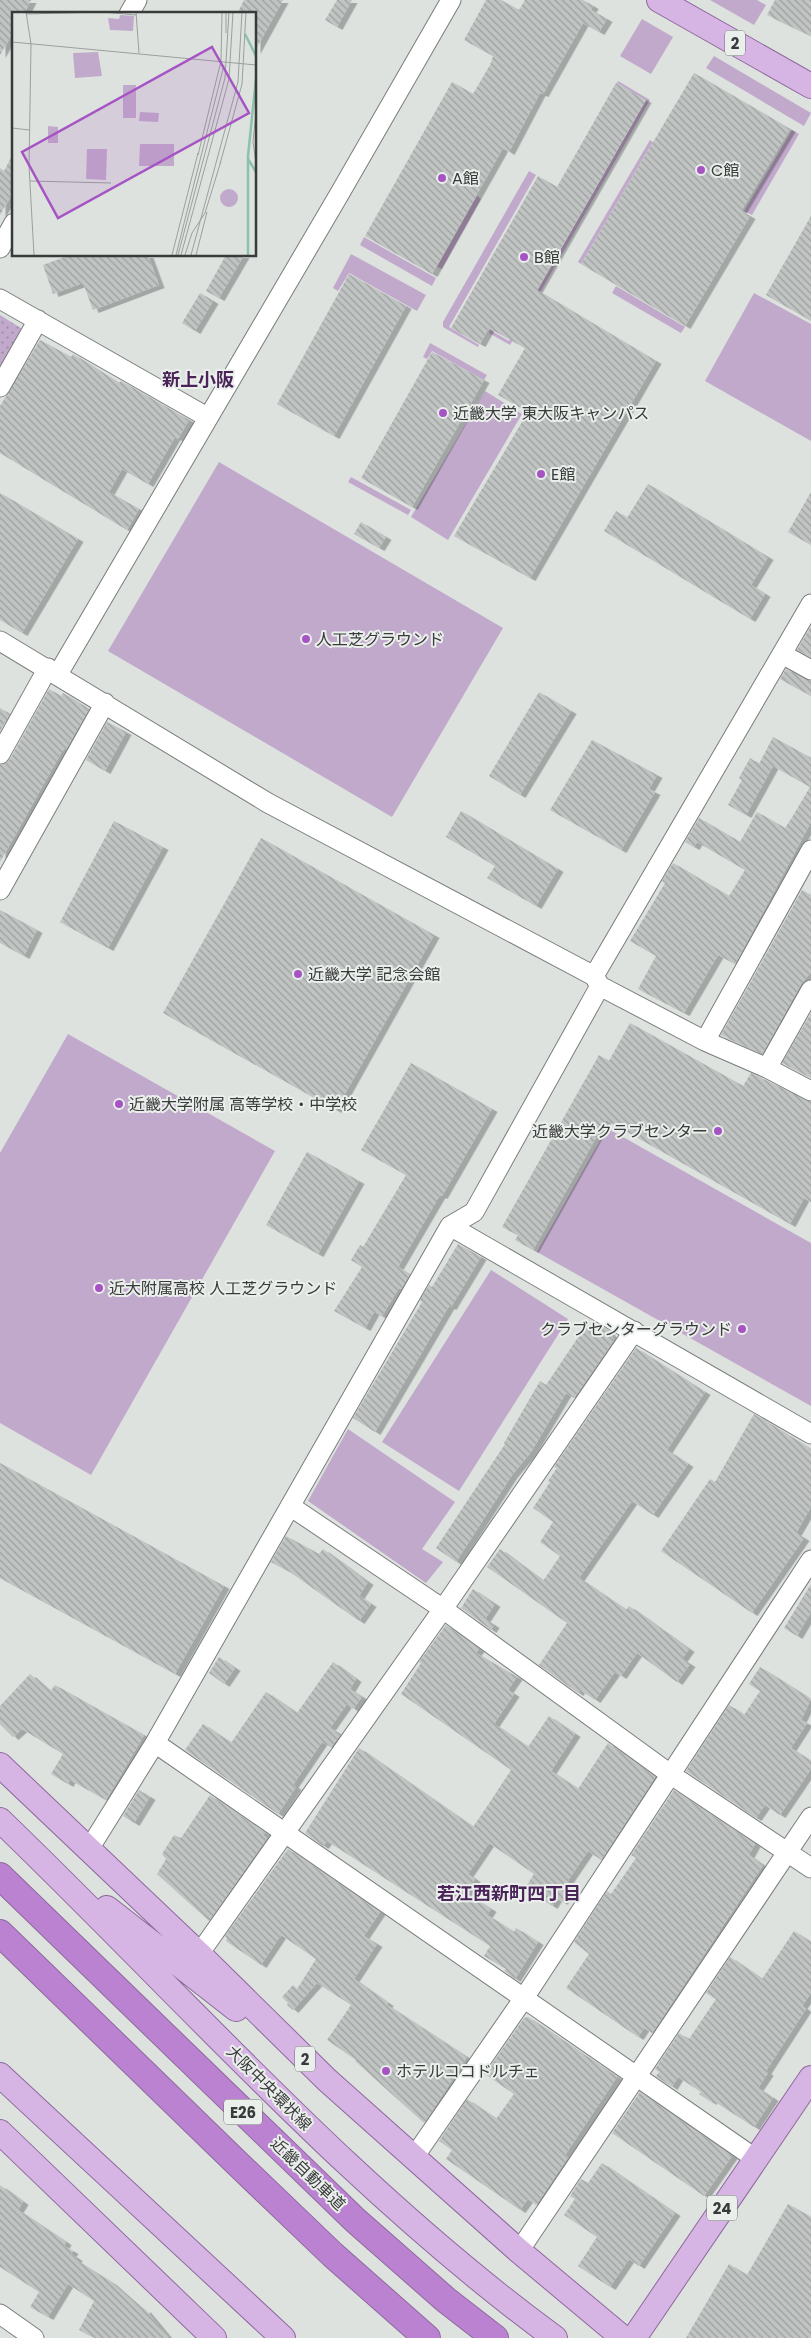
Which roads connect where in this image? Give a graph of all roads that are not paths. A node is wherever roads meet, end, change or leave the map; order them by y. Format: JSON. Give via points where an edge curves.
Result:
{"nodes":[{"id":1,"x":136,"y":0,"type":"edge"},
{"id":2,"x":451,"y":0,"type":"edge"},
{"id":3,"x":659,"y":0,"type":"edge"},
{"id":4,"x":130,"y":12,"type":"edge"},
{"id":5,"x":811,"y":86,"type":"edge"},
{"id":6,"x":12,"y":227,"type":"edge"},
{"id":7,"x":0,"y":248,"type":"edge"},
{"id":8,"x":0,"y":299,"type":"edge"},
{"id":9,"x":38,"y":320,"type":"junction"},
{"id":10,"x":0,"y":387,"type":"edge"},
{"id":11,"x":207,"y":417,"type":"junction"},
{"id":12,"x":811,"y":604,"type":"edge"},
{"id":13,"x":0,"y":641,"type":"edge"},
{"id":14,"x":782,"y":654,"type":"junction"},
{"id":15,"x":811,"y":670,"type":"edge"},
{"id":16,"x":53,"y":671,"type":"junction"},
{"id":17,"x":105,"y":703,"type":"junction"},
{"id":18,"x":0,"y":754,"type":"edge"},
{"id":19,"x":811,"y":850,"type":"edge"},
{"id":20,"x":803,"y":882,"type":"edge"},
{"id":21,"x":0,"y":890,"type":"edge"},
{"id":22,"x":597,"y":981,"type":"junction"},
{"id":23,"x":811,"y":990,"type":"edge"},
{"id":24,"x":705,"y":1041,"type":"junction"},
{"id":25,"x":767,"y":1068,"type":"junction"},
{"id":26,"x":811,"y":1091,"type":"edge"},
{"id":27,"x":450,"y":1226,"type":"junction"},
{"id":28,"x":634,"y":1331,"type":"junction"},
{"id":29,"x":811,"y":1434,"type":"edge"},
{"id":30,"x":290,"y":1506,"type":"junction"},
{"id":31,"x":811,"y":1560,"type":"edge"},
{"id":32,"x":442,"y":1609,"type":"junction"},
{"id":33,"x":155,"y":1743,"type":"junction"},
{"id":34,"x":0,"y":1764,"type":"edge"},
{"id":35,"x":670,"y":1774,"type":"junction"},
{"id":36,"x":811,"y":1817,"type":"edge"},
{"id":37,"x":0,"y":1820,"type":"edge"},
{"id":38,"x":285,"y":1833,"type":"junction"},
{"id":39,"x":26,"y":1846,"type":"junction"},
{"id":40,"x":89,"y":1849,"type":"junction"},
{"id":41,"x":787,"y":1852,"type":"junction"},
{"id":42,"x":811,"y":1868,"type":"edge"},
{"id":43,"x":0,"y":1876,"type":"edge"},
{"id":44,"x":0,"y":1933,"type":"edge"},
{"id":45,"x":199,"y":1954,"type":"junction"},
{"id":46,"x":524,"y":1998,"type":"junction"},
{"id":47,"x":0,"y":2075,"type":"edge"},
{"id":48,"x":636,"y":2076,"type":"junction"},
{"id":49,"x":811,"y":2078,"type":"edge"},
{"id":50,"x":326,"y":2080,"type":"junction"},
{"id":51,"x":0,"y":2132,"type":"edge"},
{"id":52,"x":414,"y":2157,"type":"junction"},
{"id":53,"x":756,"y":2159,"type":"junction"},
{"id":54,"x":519,"y":2251,"type":"junction"},
{"id":55,"x":0,"y":2314,"type":"edge"},
{"id":56,"x":34,"y":2338,"type":"edge"},
{"id":57,"x":214,"y":2338,"type":"edge"},
{"id":58,"x":283,"y":2338,"type":"edge"},
{"id":59,"x":427,"y":2338,"type":"edge"},
{"id":60,"x":495,"y":2338,"type":"edge"},
{"id":61,"x":555,"y":2338,"type":"edge"},
{"id":62,"x":623,"y":2338,"type":"edge"},
{"id":63,"x":634,"y":2338,"type":"edge"}],
"edges":[{"from":1,"to":4,"type":"street"},
{"from":2,"to":11,"type":"street"},
{"from":3,"to":5,"type":"main road","number":"2"},
{"from":6,"to":7,"type":"street"},
{"from":8,"to":9,"type":"street"},
{"from":9,"to":10,"type":"street"},
{"from":9,"to":11,"type":"street"},
{"from":11,"to":16,"type":"street"},
{"from":12,"to":14,"type":"street"},
{"from":13,"to":16,"type":"street"},
{"from":14,"to":15,"type":"street"},
{"from":14,"to":22,"type":"street"},
{"from":16,"to":17,"type":"street"},
{"from":16,"to":18,"type":"street"},
{"from":17,"to":21,"type":"street"},
{"from":17,"to":22,"type":"street","via":[[268,803]]},
{"from":19,"to":20,"type":"street"},
{"from":20,"to":24,"type":"street"},
{"from":22,"to":24,"type":"street"},
{"from":22,"to":27,"type":"street","via":[[474,1212]]},
{"from":23,"to":25,"type":"street"},
{"from":24,"to":25,"type":"street"},
{"from":25,"to":26,"type":"street"},
{"from":27,"to":28,"type":"street"},
{"from":27,"to":30,"type":"street"},
{"from":28,"to":29,"type":"street"},
{"from":28,"to":32,"type":"street"},
{"from":30,"to":32,"type":"street"},
{"from":30,"to":33,"type":"street"},
{"from":31,"to":35,"type":"street"},
{"from":32,"to":35,"type":"street"},
{"from":32,"to":38,"type":"street"},
{"from":33,"to":38,"type":"street"},
{"from":33,"to":40,"type":"street"},
{"from":34,"to":40,"type":"main road","number":"2"},
{"from":35,"to":41,"type":"street"},
{"from":35,"to":46,"type":"street"},
{"from":36,"to":41,"type":"street"},
{"from":37,"to":39,"type":"main road","name":"大阪中央環状線"},
{"from":38,"to":45,"type":"street"},
{"from":38,"to":46,"type":"street"},
{"from":39,"to":50,"type":"main road"},
{"from":39,"to":61,"type":"main road","name":"大阪中央環状線","via":[[322,2141],[461,2264]]},
{"from":40,"to":45,"type":"main road","number":"2"},
{"from":41,"to":42,"type":"street"},
{"from":41,"to":48,"type":"street"},
{"from":43,"to":60,"type":"highway","name":"近畿自動車道","number":"E26","via":[[355,2220],[446,2300]]},
{"from":44,"to":59,"type":"highway","number":"E26","via":[[238,2166]]},
{"from":45,"to":50,"type":"main road","number":"2"},
{"from":46,"to":48,"type":"street"},
{"from":46,"to":52,"type":"street"},
{"from":47,"to":58,"type":"main road"},
{"from":48,"to":53,"type":"street"},
{"from":48,"to":54,"type":"street"},
{"from":49,"to":53,"type":"main road","number":"24"},
{"from":50,"to":52,"type":"main road","number":"2"},
{"from":51,"to":57,"type":"main road"},
{"from":52,"to":54,"type":"main road","number":"2"},
{"from":53,"to":63,"type":"main road","number":"24"},
{"from":54,"to":62,"type":"main road","number":"2"},
{"from":55,"to":56,"type":"street"}]}
